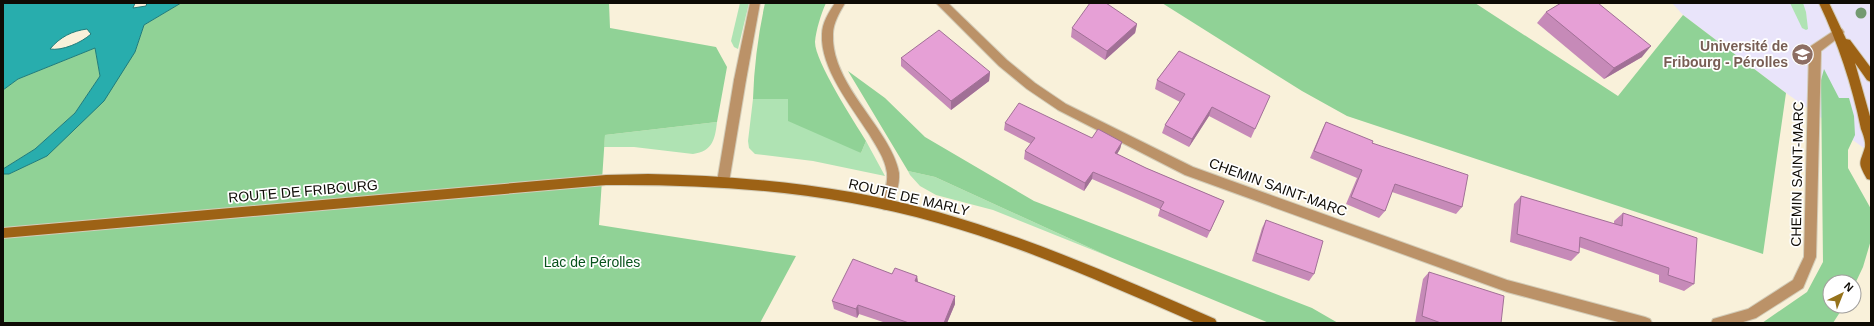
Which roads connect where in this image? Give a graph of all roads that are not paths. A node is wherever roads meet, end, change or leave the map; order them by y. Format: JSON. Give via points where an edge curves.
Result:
{"nodes":[{"id":1,"x":754,"y":3,"type":"edge"},
{"id":2,"x":840,"y":3,"type":"edge"},
{"id":3,"x":941,"y":3,"type":"edge"},
{"id":4,"x":1824,"y":3,"type":"edge"},
{"id":5,"x":1838,"y":32,"type":"junction"},
{"id":6,"x":1871,"y":77,"type":"edge"},
{"id":7,"x":1871,"y":146,"type":"edge"},
{"id":8,"x":1871,"y":175,"type":"edge"},
{"id":9,"x":606,"y":180,"type":"joint"},
{"id":10,"x":723,"y":182,"type":"junction"},
{"id":11,"x":886,"y":205,"type":"junction"},
{"id":12,"x":3,"y":233,"type":"edge"},
{"id":13,"x":1210,"y":323,"type":"edge"},
{"id":14,"x":1645,"y":323,"type":"edge"},
{"id":15,"x":1718,"y":323,"type":"edge"}],
"edges":[{"from":1,"to":10,"type":"street"},
{"from":2,"to":11,"type":"street","via":[[827,33],[831,59],[836,72],[882,145],[892,169],[892,184]]},
{"from":3,"to":14,"type":"street","name":"CHEMIN SAINT-MARC","via":[[1004,63],[1062,107],[1189,171],[1507,286]]},
{"from":4,"to":5,"type":"main road"},
{"from":5,"to":6,"type":"main road"},
{"from":5,"to":7,"type":"main road","via":[[1858,92]]},
{"from":5,"to":15,"type":"street","name":"CHEMIN SAINT-MARC","via":[[1815,49],[1810,257],[1798,284],[1751,314]]},
{"from":7,"to":8,"type":"main road","via":[[1866,161]]},
{"from":9,"to":10,"type":"main road","name":"ROUTE DE MARLY","via":[[658,178]]},
{"from":9,"to":12,"type":"main road","name":"ROUTE DE FRIBOURG"},
{"from":10,"to":11,"type":"main road","name":"ROUTE DE MARLY","via":[[781,188]]},
{"from":11,"to":13,"type":"main road","name":"ROUTE DE MARLY","via":[[938,217],[1065,261]]}]}
